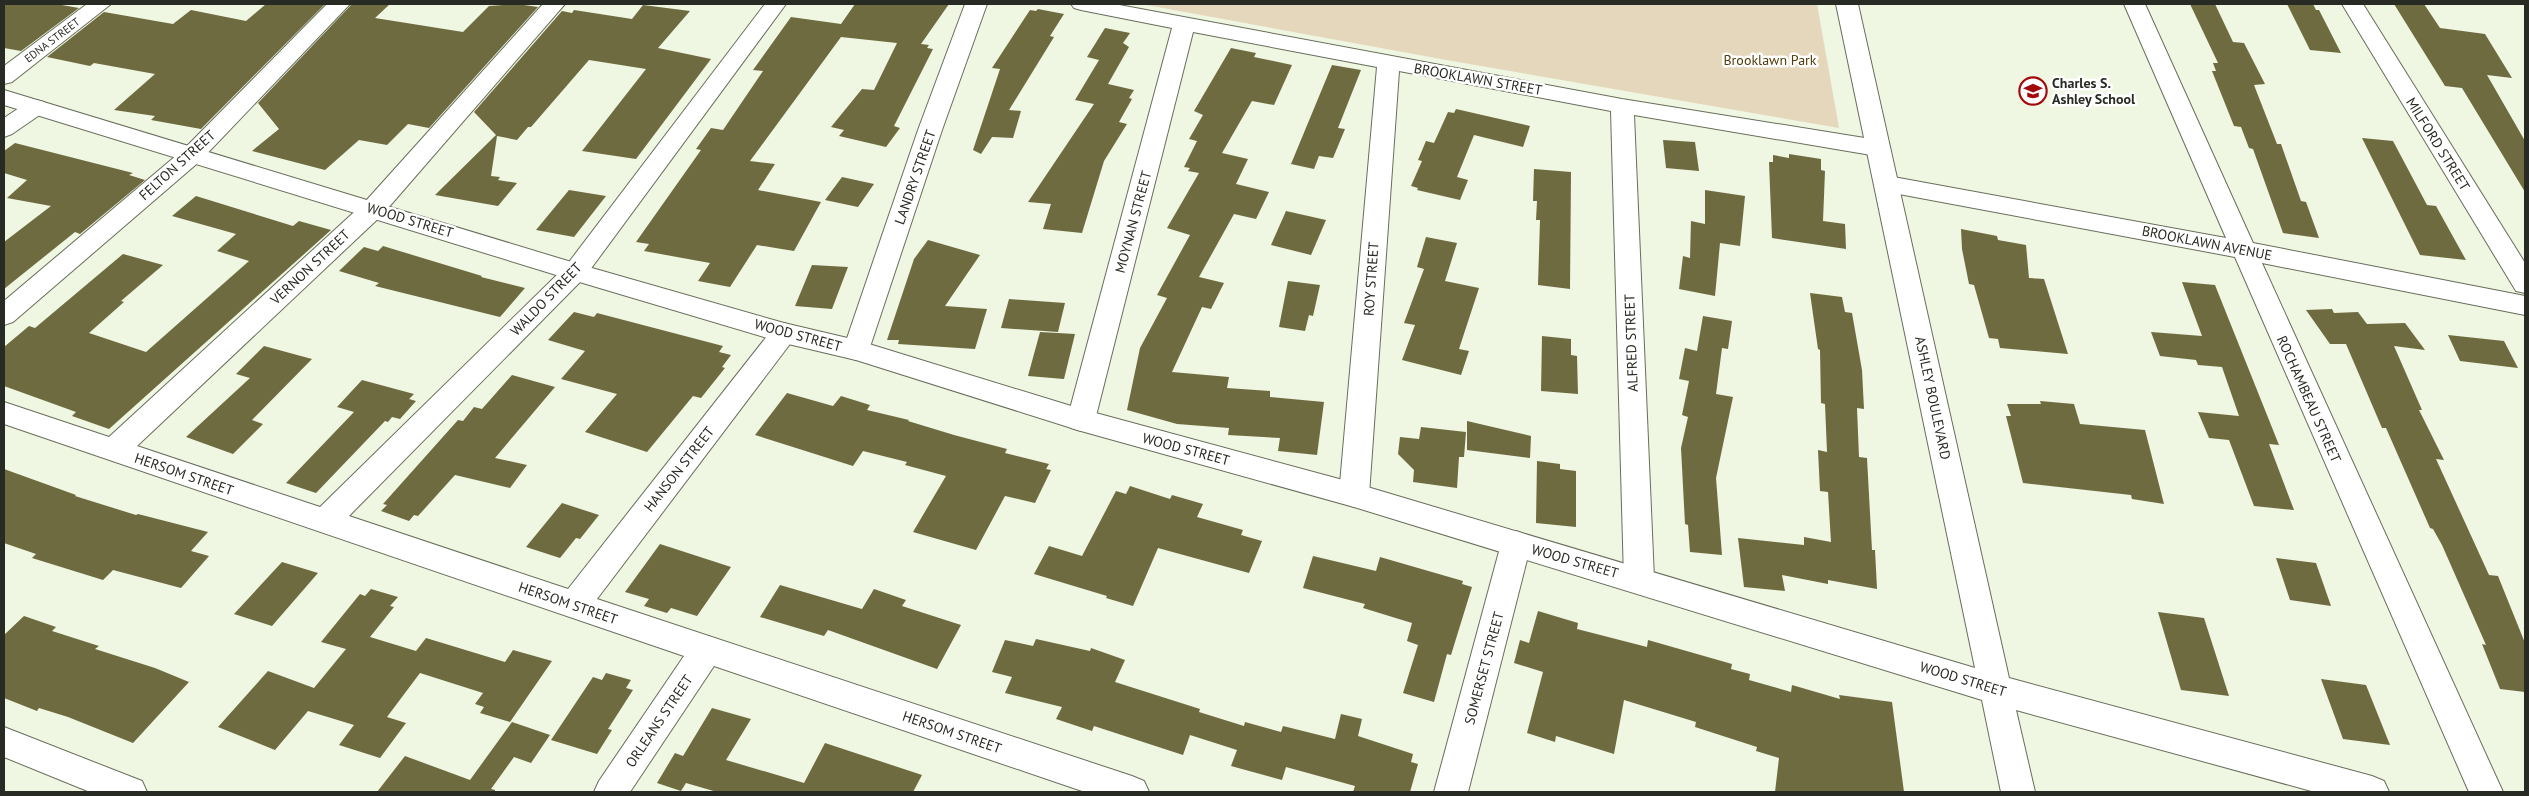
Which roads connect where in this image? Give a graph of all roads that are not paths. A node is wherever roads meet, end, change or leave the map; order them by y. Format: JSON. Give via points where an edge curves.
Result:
{"nodes":[{"id":1,"x":100,"y":4,"type":"edge"},
{"id":2,"x":339,"y":4,"type":"edge"},
{"id":3,"x":554,"y":4,"type":"edge"},
{"id":4,"x":776,"y":4,"type":"edge"},
{"id":5,"x":976,"y":4,"type":"edge"},
{"id":6,"x":1081,"y":4,"type":"edge"},
{"id":7,"x":1847,"y":4,"type":"edge"},
{"id":8,"x":2134,"y":4,"type":"edge"},
{"id":9,"x":2352,"y":4,"type":"edge"},
{"id":10,"x":1184,"y":24,"type":"junction"},
{"id":11,"x":1388,"y":63,"type":"junction"},
{"id":12,"x":4,"y":77,"type":"edge"},
{"id":13,"x":4,"y":97,"type":"edge"},
{"id":14,"x":1622,"y":106,"type":"junction"},
{"id":15,"x":36,"y":107,"type":"junction"},
{"id":16,"x":4,"y":129,"type":"edge"},
{"id":17,"x":1877,"y":148,"type":"junction"},
{"id":18,"x":192,"y":155,"type":"junction"},
{"id":19,"x":1888,"y":184,"type":"junction"},
{"id":20,"x":373,"y":209,"type":"junction"},
{"id":21,"x":2243,"y":250,"type":"junction"},
{"id":22,"x":575,"y":272,"type":"junction"},
{"id":23,"x":2525,"y":284,"type":"edge"},
{"id":24,"x":2525,"y":305,"type":"edge"},
{"id":25,"x":4,"y":315,"type":"edge"},
{"id":26,"x":784,"y":333,"type":"junction"},
{"id":27,"x":856,"y":350,"type":"junction"},
{"id":28,"x":4,"y":413,"type":"edge"},
{"id":29,"x":1081,"y":420,"type":"junction"},
{"id":30,"x":114,"y":450,"type":"junction"},
{"id":31,"x":1354,"y":495,"type":"junction"},
{"id":32,"x":325,"y":521,"type":"junction"},
{"id":33,"x":1516,"y":544,"type":"junction"},
{"id":34,"x":1639,"y":579,"type":"junction"},
{"id":35,"x":574,"y":604,"type":"junction"},
{"id":36,"x":707,"y":650,"type":"junction"},
{"id":37,"x":1995,"y":689,"type":"junction"},
{"id":38,"x":4,"y":742,"type":"edge"},
{"id":39,"x":130,"y":792,"type":"edge"},
{"id":40,"x":611,"y":792,"type":"edge"},
{"id":41,"x":1132,"y":792,"type":"edge"},
{"id":42,"x":1451,"y":792,"type":"edge"},
{"id":43,"x":2018,"y":792,"type":"edge"},
{"id":44,"x":2372,"y":792,"type":"edge"},
{"id":45,"x":2486,"y":792,"type":"edge"}],
"edges":[{"from":1,"to":12,"type":"street","name":"EDNA STREET"},
{"from":2,"to":18,"type":"street","name":"FELTON STREET"},
{"from":3,"to":20,"type":"street","name":"VERNON STREET"},
{"from":4,"to":22,"type":"street","name":"WALDO STREET"},
{"from":5,"to":27,"type":"street","name":"LANDRY STREET"},
{"from":6,"to":10,"type":"street","name":"BROOKLAWN STREET"},
{"from":7,"to":17,"type":"street","name":"ASHLEY BOULEVARD"},
{"from":8,"to":21,"type":"street","name":"ROCHAMBEAU STREET"},
{"from":9,"to":23,"type":"street","name":"MILFORD STREET"},
{"from":10,"to":11,"type":"street","name":"BROOKLAWN STREET"},
{"from":10,"to":29,"type":"street","name":"MOYNAN STREET"},
{"from":11,"to":14,"type":"street","name":"BROOKLAWN STREET"},
{"from":11,"to":31,"type":"street","name":"ROY STREET"},
{"from":13,"to":15,"type":"street","name":"WOOD STREET"},
{"from":14,"to":17,"type":"street","name":"BROOKLAWN STREET"},
{"from":14,"to":34,"type":"street","name":"ALFRED STREET"},
{"from":15,"to":16,"type":"street"},
{"from":15,"to":18,"type":"street","name":"WOOD STREET"},
{"from":17,"to":19,"type":"street","name":"ASHLEY BOULEVARD"},
{"from":18,"to":20,"type":"street","name":"WOOD STREET"},
{"from":18,"to":25,"type":"street","name":"FELTON STREET"},
{"from":19,"to":21,"type":"street","name":"BROOKLAWN AVENUE"},
{"from":19,"to":37,"type":"street","name":"ASHLEY BOULEVARD"},
{"from":20,"to":22,"type":"street","name":"WOOD STREET"},
{"from":20,"to":30,"type":"street","name":"VERNON STREET"},
{"from":21,"to":24,"type":"street","name":"BROOKLAWN AVENUE"},
{"from":21,"to":45,"type":"street","name":"ROCHAMBEAU STREET"},
{"from":22,"to":26,"type":"street","name":"WOOD STREET"},
{"from":22,"to":32,"type":"street","name":"WALDO STREET"},
{"from":26,"to":27,"type":"street","name":"WOOD STREET"},
{"from":26,"to":35,"type":"street","name":"HANSON STREET"},
{"from":27,"to":29,"type":"street","name":"WOOD STREET"},
{"from":28,"to":30,"type":"street","name":"HERSOM STREET"},
{"from":29,"to":31,"type":"street","name":"WOOD STREET"},
{"from":30,"to":32,"type":"street","name":"HERSOM STREET"},
{"from":31,"to":33,"type":"street","name":"WOOD STREET"},
{"from":32,"to":35,"type":"street","name":"HERSOM STREET"},
{"from":33,"to":34,"type":"street","name":"WOOD STREET"},
{"from":33,"to":42,"type":"street","name":"SOMERSET STREET"},
{"from":34,"to":37,"type":"street","name":"WOOD STREET"},
{"from":35,"to":36,"type":"street","name":"HERSOM STREET"},
{"from":36,"to":40,"type":"street","name":"ORLEANS STREET"},
{"from":36,"to":41,"type":"street","name":"HERSOM STREET"},
{"from":37,"to":43,"type":"street","name":"ASHLEY BOULEVARD"},
{"from":37,"to":44,"type":"street","name":"WOOD STREET"},
{"from":38,"to":39,"type":"street"}]}
